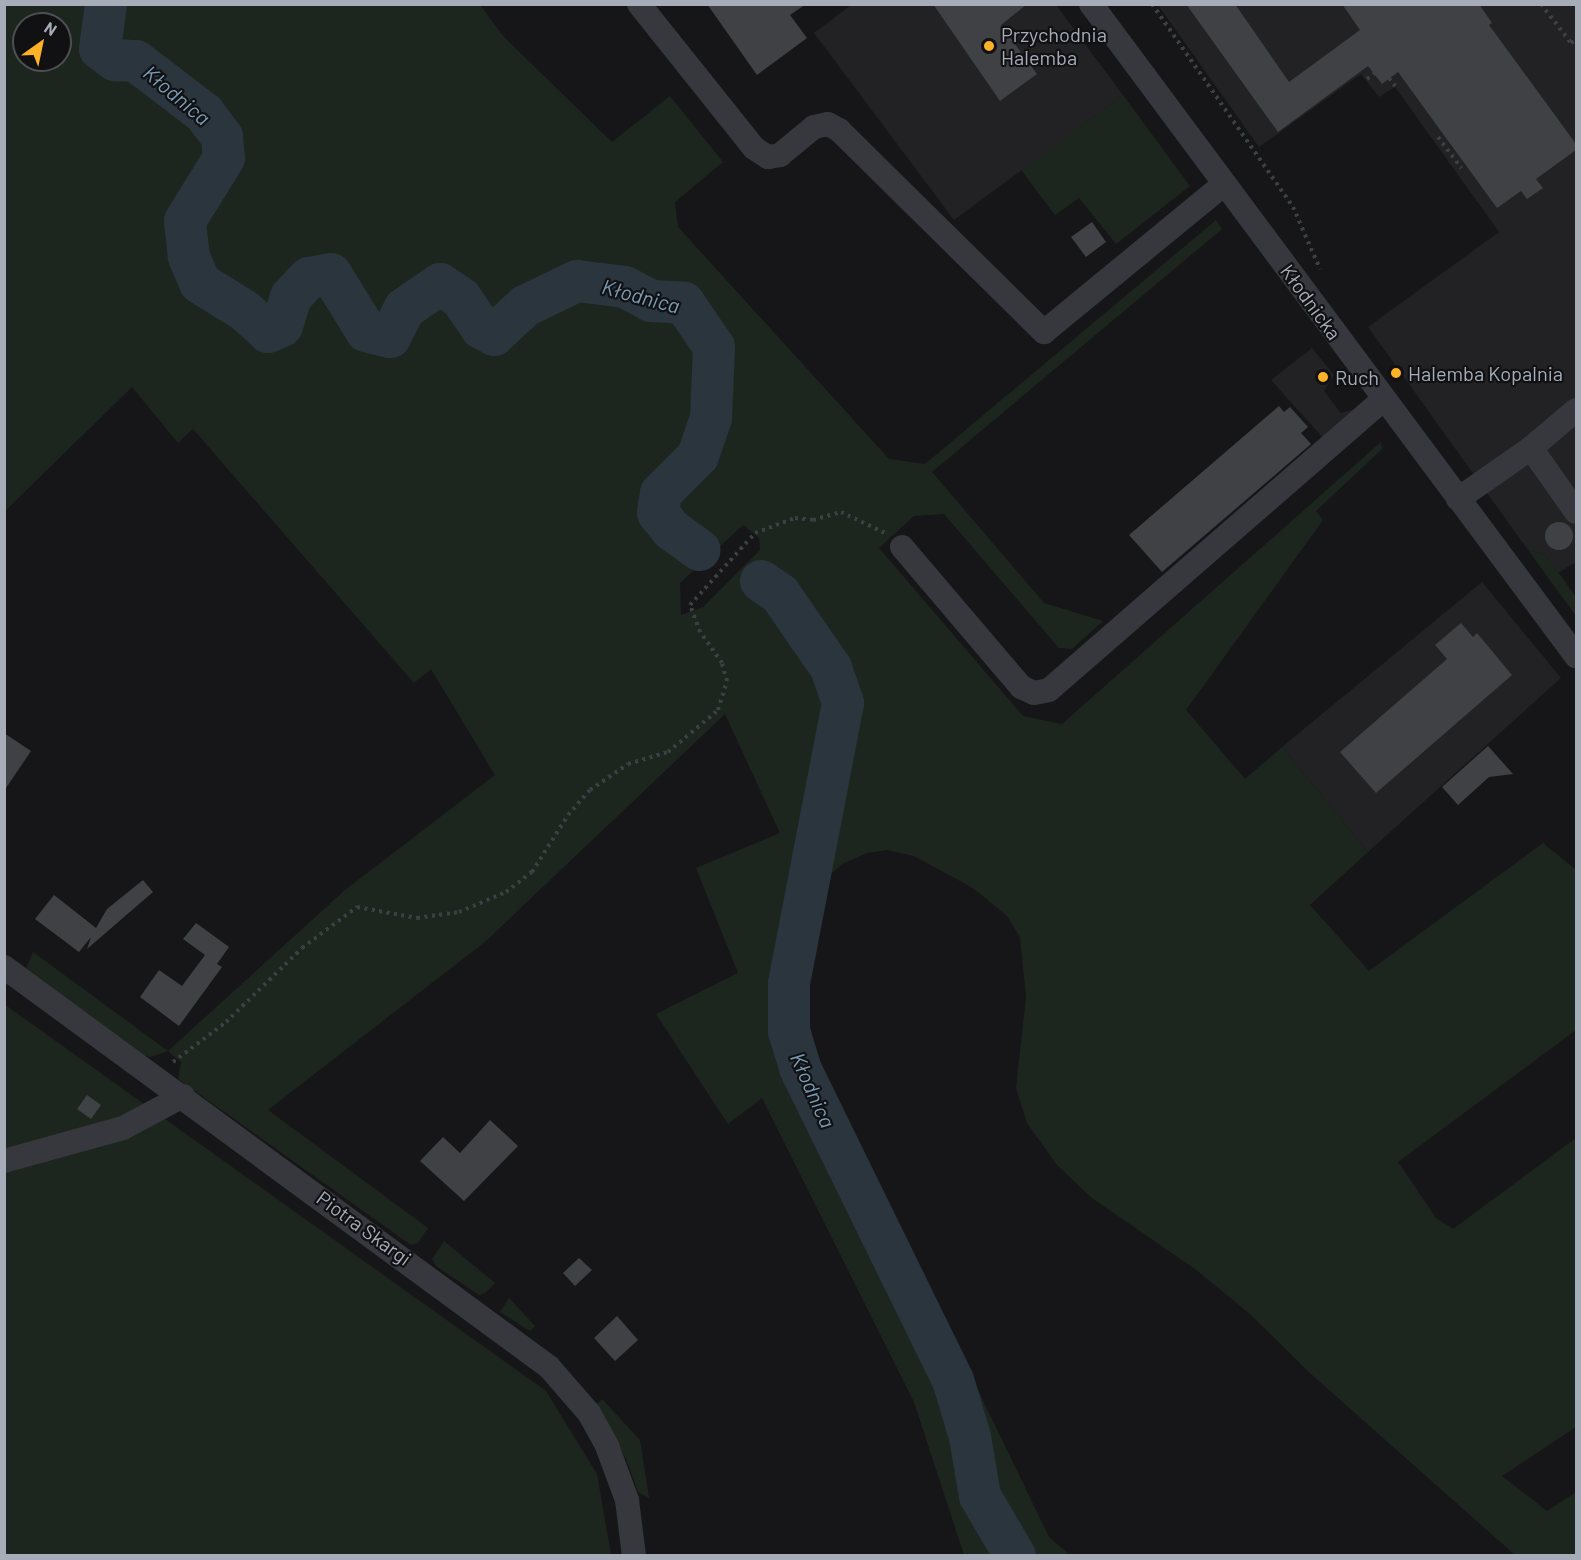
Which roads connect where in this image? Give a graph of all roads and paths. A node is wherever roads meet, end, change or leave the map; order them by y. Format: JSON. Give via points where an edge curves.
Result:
{"nodes":[{"id":1,"x":639,"y":4,"type":"edge"},
{"id":2,"x":1091,"y":4,"type":"edge"},
{"id":3,"x":1152,"y":4,"type":"edge"},
{"id":4,"x":1541,"y":4,"type":"edge"},
{"id":5,"x":1576,"y":40,"type":"edge"},
{"id":6,"x":1374,"y":74,"type":"dead end"},
{"id":7,"x":1389,"y":78,"type":"dead end"},
{"id":8,"x":1367,"y":79,"type":"dead end"},
{"id":9,"x":1395,"y":86,"type":"dead end"},
{"id":10,"x":1438,"y":137,"type":"dead end"},
{"id":11,"x":1455,"y":150,"type":"dead end"},
{"id":12,"x":1450,"y":153,"type":"junction"},
{"id":13,"x":1461,"y":168,"type":"dead end"},
{"id":14,"x":1224,"y":184,"type":"junction"},
{"id":15,"x":1326,"y":279,"type":"dead end"},
{"id":16,"x":1383,"y":400,"type":"junction"},
{"id":17,"x":1576,"y":410,"type":"edge"},
{"id":18,"x":1532,"y":448,"type":"junction"},
{"id":19,"x":1458,"y":499,"type":"junction"},
{"id":20,"x":1576,"y":512,"type":"edge"},
{"id":21,"x":902,"y":547,"type":"joint"},
{"id":22,"x":1576,"y":657,"type":"edge"},
{"id":23,"x":4,"y":967,"type":"edge"},
{"id":24,"x":156,"y":1075,"type":"junction"},
{"id":25,"x":183,"y":1096,"type":"junction"},
{"id":26,"x":4,"y":1161,"type":"edge"},
{"id":27,"x":634,"y":1556,"type":"edge"}],
"edges":[{"from":1,"to":14,"type":"street","via":[[754,148],[768,156],[780,154],[814,127],[828,124],[839,130],[1044,332]]},
{"from":2,"to":14,"type":"street","name":"Kłodnicka"},
{"from":3,"to":15,"type":"path","via":[[1293,207]]},
{"from":4,"to":5,"type":"path","via":[[1571,43]]},
{"from":6,"to":8,"type":"path"},
{"from":7,"to":9,"type":"path"},
{"from":10,"to":12,"type":"path"},
{"from":11,"to":12,"type":"path"},
{"from":12,"to":13,"type":"path"},
{"from":14,"to":16,"type":"street","name":"Kłodnicka"},
{"from":16,"to":19,"type":"street","name":"Kłodnicka"},
{"from":16,"to":21,"type":"street","via":[[1049,690],[1034,693],[1021,687]]},
{"from":17,"to":18,"type":"street"},
{"from":18,"to":19,"type":"street"},
{"from":18,"to":20,"type":"street"},
{"from":19,"to":22,"type":"street","name":"Kłodnicka"},
{"from":21,"to":24,"type":"path","via":[[861,519],[841,512],[763,527],[690,605],[706,643],[722,663],[727,681],[718,710],[668,752],[628,764],[590,790],[568,815],[532,872],[507,892],[459,912],[417,918],[357,907],[302,948],[226,1022]]},
{"from":23,"to":24,"type":"street","name":"Piotra Skargi"},
{"from":24,"to":25,"type":"street","name":"Piotra Skargi"},
{"from":25,"to":26,"type":"street","via":[[123,1128]]},
{"from":25,"to":27,"type":"street","name":"Piotra Skargi","via":[[549,1367],[589,1413],[608,1446],[627,1500]]}]}
